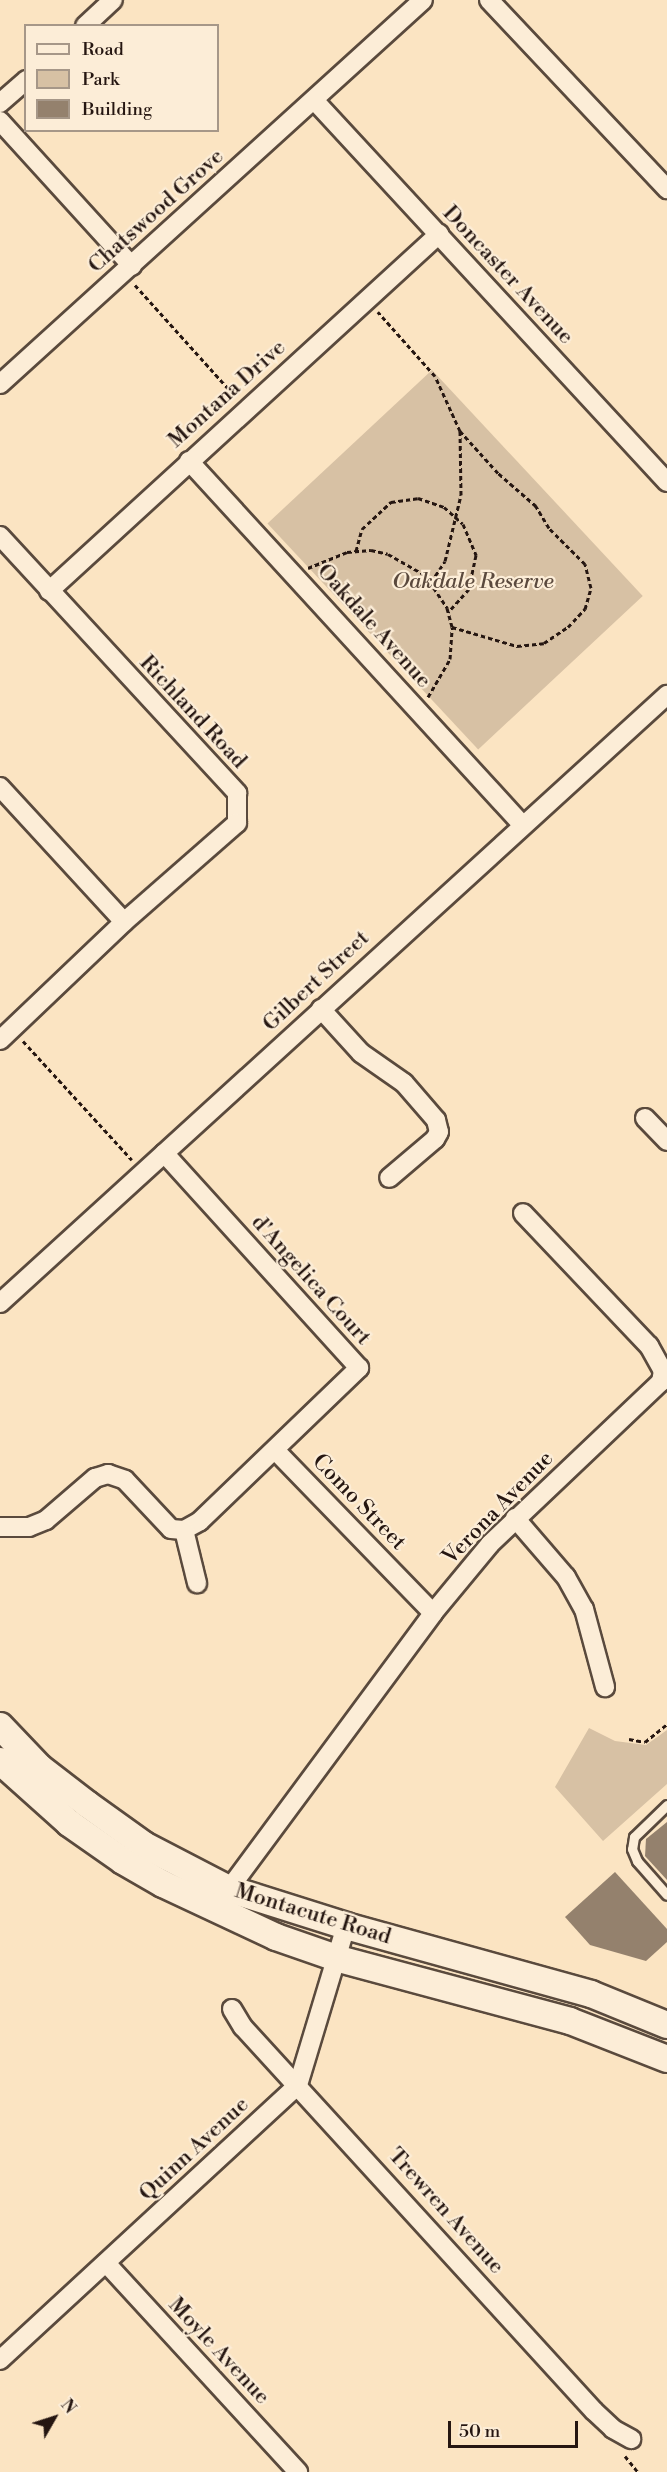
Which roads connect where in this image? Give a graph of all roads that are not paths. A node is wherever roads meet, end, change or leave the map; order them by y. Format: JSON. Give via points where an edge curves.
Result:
{"nodes":[{"id":1,"x":113,"y":0,"type":"edge"},
{"id":2,"x":423,"y":0,"type":"edge"},
{"id":3,"x":489,"y":0,"type":"edge"},
{"id":4,"x":87,"y":24,"type":"edge"},
{"id":5,"x":24,"y":82,"type":"edge"},
{"id":6,"x":314,"y":100,"type":"junction"},
{"id":7,"x":0,"y":103,"type":"edge"},
{"id":8,"x":0,"y":121,"type":"edge"},
{"id":9,"x":667,"y":161,"type":"edge"},
{"id":10,"x":653,"y":174,"type":"junction"},
{"id":11,"x":667,"y":189,"type":"edge"},
{"id":12,"x":438,"y":234,"type":"junction"},
{"id":13,"x":128,"y":269,"type":"junction"},
{"id":14,"x":0,"y":384,"type":"edge"},
{"id":15,"x":189,"y":461,"type":"junction"},
{"id":16,"x":667,"y":482,"type":"edge"},
{"id":17,"x":0,"y":536,"type":"edge"},
{"id":18,"x":49,"y":591,"type":"junction"},
{"id":19,"x":667,"y":695,"type":"edge"},
{"id":20,"x":0,"y":788,"type":"edge"},
{"id":21,"x":522,"y":824,"type":"junction"},
{"id":22,"x":124,"y":922,"type":"junction"},
{"id":23,"x":321,"y":1009,"type":"junction"},
{"id":24,"x":6,"y":1034,"type":"edge"},
{"id":25,"x":645,"y":1118,"type":"dead end"},
{"id":26,"x":667,"y":1142,"type":"edge"},
{"id":27,"x":164,"y":1153,"type":"junction"},
{"id":28,"x":389,"y":1178,"type":"dead end"},
{"id":29,"x":523,"y":1213,"type":"dead end"},
{"id":30,"x":0,"y":1303,"type":"edge"},
{"id":31,"x":275,"y":1450,"type":"junction"},
{"id":32,"x":515,"y":1518,"type":"junction"},
{"id":33,"x":0,"y":1527,"type":"edge"},
{"id":34,"x":177,"y":1529,"type":"junction"},
{"id":35,"x":197,"y":1583,"type":"dead end"},
{"id":36,"x":433,"y":1613,"type":"junction"},
{"id":37,"x":605,"y":1687,"type":"dead end"},
{"id":38,"x":0,"y":1726,"type":"edge"},
{"id":39,"x":0,"y":1761,"type":"edge"},
{"id":40,"x":667,"y":1804,"type":"edge"},
{"id":41,"x":229,"y":1889,"type":"junction"},
{"id":42,"x":667,"y":1895,"type":"edge"},
{"id":43,"x":346,"y":1926,"type":"junction"},
{"id":44,"x":339,"y":1959,"type":"junction"},
{"id":45,"x":232,"y":2008,"type":"dead end"},
{"id":46,"x":667,"y":2025,"type":"edge"},
{"id":47,"x":667,"y":2059,"type":"edge"},
{"id":48,"x":298,"y":2085,"type":"junction"},
{"id":49,"x":106,"y":2263,"type":"junction"},
{"id":50,"x":0,"y":2360,"type":"edge"},
{"id":51,"x":631,"y":2439,"type":"dead end"},
{"id":52,"x":298,"y":2472,"type":"edge"}],
"edges":[{"from":1,"to":4,"type":"street"},
{"from":2,"to":6,"type":"street","name":"Chatswood Grove"},
{"from":3,"to":10,"type":"street"},
{"from":5,"to":7,"type":"street"},
{"from":6,"to":12,"type":"street","name":"Doncaster Avenue"},
{"from":6,"to":13,"type":"street","name":"Chatswood Grove"},
{"from":8,"to":13,"type":"street"},
{"from":9,"to":10,"type":"street"},
{"from":10,"to":11,"type":"street"},
{"from":12,"to":15,"type":"street","name":"Montana Drive"},
{"from":12,"to":16,"type":"street","name":"Doncaster Avenue"},
{"from":13,"to":14,"type":"street","name":"Chatswood Grove"},
{"from":15,"to":18,"type":"street","name":"Montana Drive"},
{"from":15,"to":21,"type":"street","name":"Oakdale Avenue"},
{"from":17,"to":18,"type":"street","name":"Richland Road"},
{"from":18,"to":22,"type":"street","name":"Richland Road","via":[[237,794],[237,823]]},
{"from":19,"to":21,"type":"street","name":"Gilbert Street"},
{"from":20,"to":22,"type":"street"},
{"from":21,"to":23,"type":"street","name":"Gilbert Street"},
{"from":22,"to":24,"type":"street","name":"Richland Road"},
{"from":23,"to":27,"type":"street","name":"Gilbert Street"},
{"from":23,"to":28,"type":"street","via":[[361,1053],[404,1083],[436,1120],[439,1132],[435,1139]]},
{"from":25,"to":26,"type":"street"},
{"from":27,"to":30,"type":"street","name":"Gilbert Street"},
{"from":27,"to":31,"type":"street","name":"d'Angelica Court","via":[[359,1368]]},
{"from":29,"to":32,"type":"street","name":"Verona Avenue","via":[[649,1346],[663,1371],[653,1394]]},
{"from":31,"to":34,"type":"street","name":"d'Angelica Court","via":[[200,1521]]},
{"from":31,"to":36,"type":"street","name":"Como Street"},
{"from":32,"to":36,"type":"street","name":"Verona Avenue"},
{"from":32,"to":37,"type":"street","via":[[566,1576],[584,1609]]},
{"from":33,"to":34,"type":"street","via":[[28,1527],[46,1520],[95,1478],[108,1474],[125,1480]]},
{"from":34,"to":35,"type":"street"},
{"from":36,"to":41,"type":"street","name":"Verona Avenue"},
{"from":38,"to":41,"type":"main road","name":"Montacute Road","via":[[39,1767],[96,1811],[144,1845]]},
{"from":39,"to":44,"type":"main road","name":"Montacute Road","via":[[69,1823],[143,1872],[276,1937]]},
{"from":40,"to":42,"type":"lane","via":[[634,1837],[632,1849],[637,1861]]},
{"from":41,"to":43,"type":"main road","name":"Montacute Road"},
{"from":43,"to":44,"type":"street","name":"Quinn Avenue"},
{"from":43,"to":46,"type":"main road","name":"Montacute Road","via":[[591,1994]]},
{"from":44,"to":47,"type":"main road","name":"Montacute Road","via":[[570,2021]]},
{"from":44,"to":48,"type":"street","name":"Quinn Avenue"},
{"from":45,"to":48,"type":"street","name":"Trewren Avenue","via":[[243,2027]]},
{"from":48,"to":49,"type":"street","name":"Quinn Avenue"},
{"from":48,"to":51,"type":"street","name":"Trewren Avenue","via":[[594,2410],[613,2429]]},
{"from":49,"to":50,"type":"street","name":"Quinn Avenue"},
{"from":49,"to":52,"type":"street","name":"Moyle Avenue"}]}
